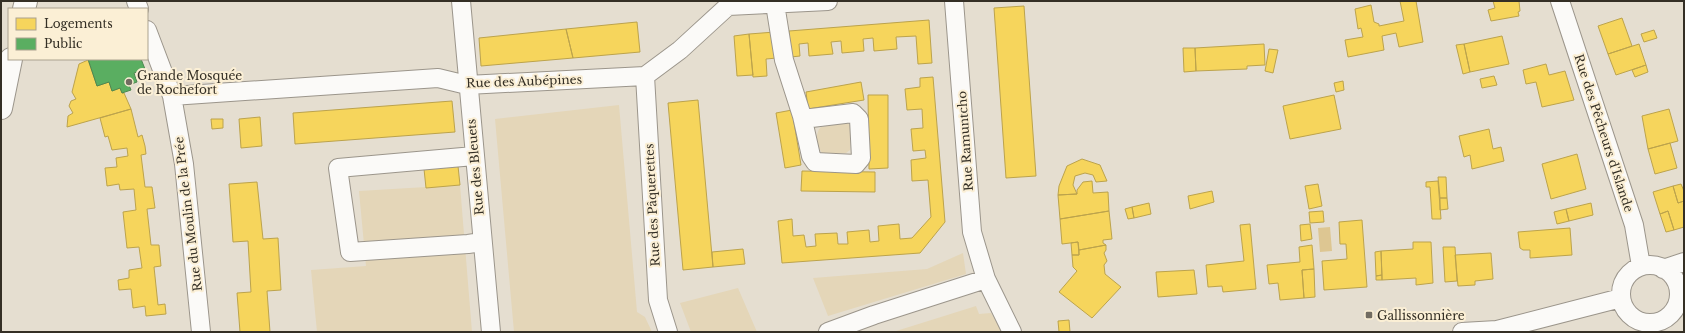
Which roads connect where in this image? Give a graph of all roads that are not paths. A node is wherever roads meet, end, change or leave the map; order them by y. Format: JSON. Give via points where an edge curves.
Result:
{"nodes":[{"id":1,"x":461,"y":1,"type":"edge"},
{"id":2,"x":828,"y":1,"type":"edge"},
{"id":3,"x":954,"y":1,"type":"edge"},
{"id":4,"x":1560,"y":1,"type":"edge"},
{"id":5,"x":775,"y":4,"type":"junction"},
{"id":6,"x":148,"y":33,"type":"edge"},
{"id":7,"x":11,"y":60,"type":"edge"},
{"id":8,"x":645,"y":76,"type":"junction"},
{"id":9,"x":467,"y":85,"type":"junction"},
{"id":10,"x":172,"y":96,"type":"junction"},
{"id":11,"x":1,"y":108,"type":"edge"},
{"id":12,"x":803,"y":119,"type":"dead end"},
{"id":13,"x":474,"y":156,"type":"junction"},
{"id":14,"x":482,"y":242,"type":"junction"},
{"id":15,"x":1684,"y":262,"type":"edge"},
{"id":16,"x":1641,"y":266,"type":"junction"},
{"id":17,"x":1663,"y":268,"type":"junction"},
{"id":18,"x":986,"y":280,"type":"junction"},
{"id":19,"x":1621,"y":298,"type":"junction"},
{"id":20,"x":1681,"y":298,"type":"edge"},
{"id":21,"x":1658,"y":327,"type":"edge"},
{"id":22,"x":201,"y":332,"type":"edge"},
{"id":23,"x":491,"y":332,"type":"edge"},
{"id":24,"x":668,"y":332,"type":"edge"},
{"id":25,"x":828,"y":332,"type":"edge"},
{"id":26,"x":1012,"y":332,"type":"edge"},
{"id":27,"x":1462,"y":332,"type":"edge"}],
"edges":[{"from":1,"to":9,"type":"street","name":"Rue des Bleuets"},
{"from":2,"to":5,"type":"street"},
{"from":3,"to":18,"type":"street","name":"Rue Ramuntcho","via":[[972,232]]},
{"from":4,"to":16,"type":"street","name":"Rue des Pêcheurs d'Islande","via":[[1634,225]]},
{"from":5,"to":8,"type":"street","via":[[728,6],[680,50]]},
{"from":5,"to":12,"type":"street","via":[[784,60]]},
{"from":6,"to":10,"type":"street","name":"Rue du Moulin de la Prée"},
{"from":7,"to":11,"type":"main road"},
{"from":8,"to":9,"type":"street","name":"Rue des Aubépines"},
{"from":8,"to":24,"type":"street","name":"Rue des Pâquerettes","via":[[658,300]]},
{"from":9,"to":10,"type":"street","name":"Rue des Aubépines","via":[[438,78]]},
{"from":9,"to":13,"type":"street","name":"Rue des Bleuets"},
{"from":10,"to":22,"type":"street","name":"Rue du Moulin de la Prée","via":[[184,164]]},
{"from":13,"to":14,"type":"street","name":"Rue des Bleuets"},
{"from":13,"to":14,"type":"street","via":[[338,168],[350,252]]},
{"from":14,"to":23,"type":"street","name":"Rue des Bleuets"},
{"from":15,"to":17,"type":"street"},
{"from":16,"to":17,"type":"street"},
{"from":16,"to":19,"type":"street","via":[[1633,270],[1623,282]]},
{"from":17,"to":20,"type":"street","via":[[1675,281]]},
{"from":18,"to":25,"type":"street"},
{"from":18,"to":26,"type":"street","name":"Rue Ramuntcho"},
{"from":19,"to":21,"type":"street","via":[[1627,311],[1638,320]]},
{"from":19,"to":27,"type":"street","via":[[1497,330]]},
{"from":20,"to":21,"type":"street"}]}
